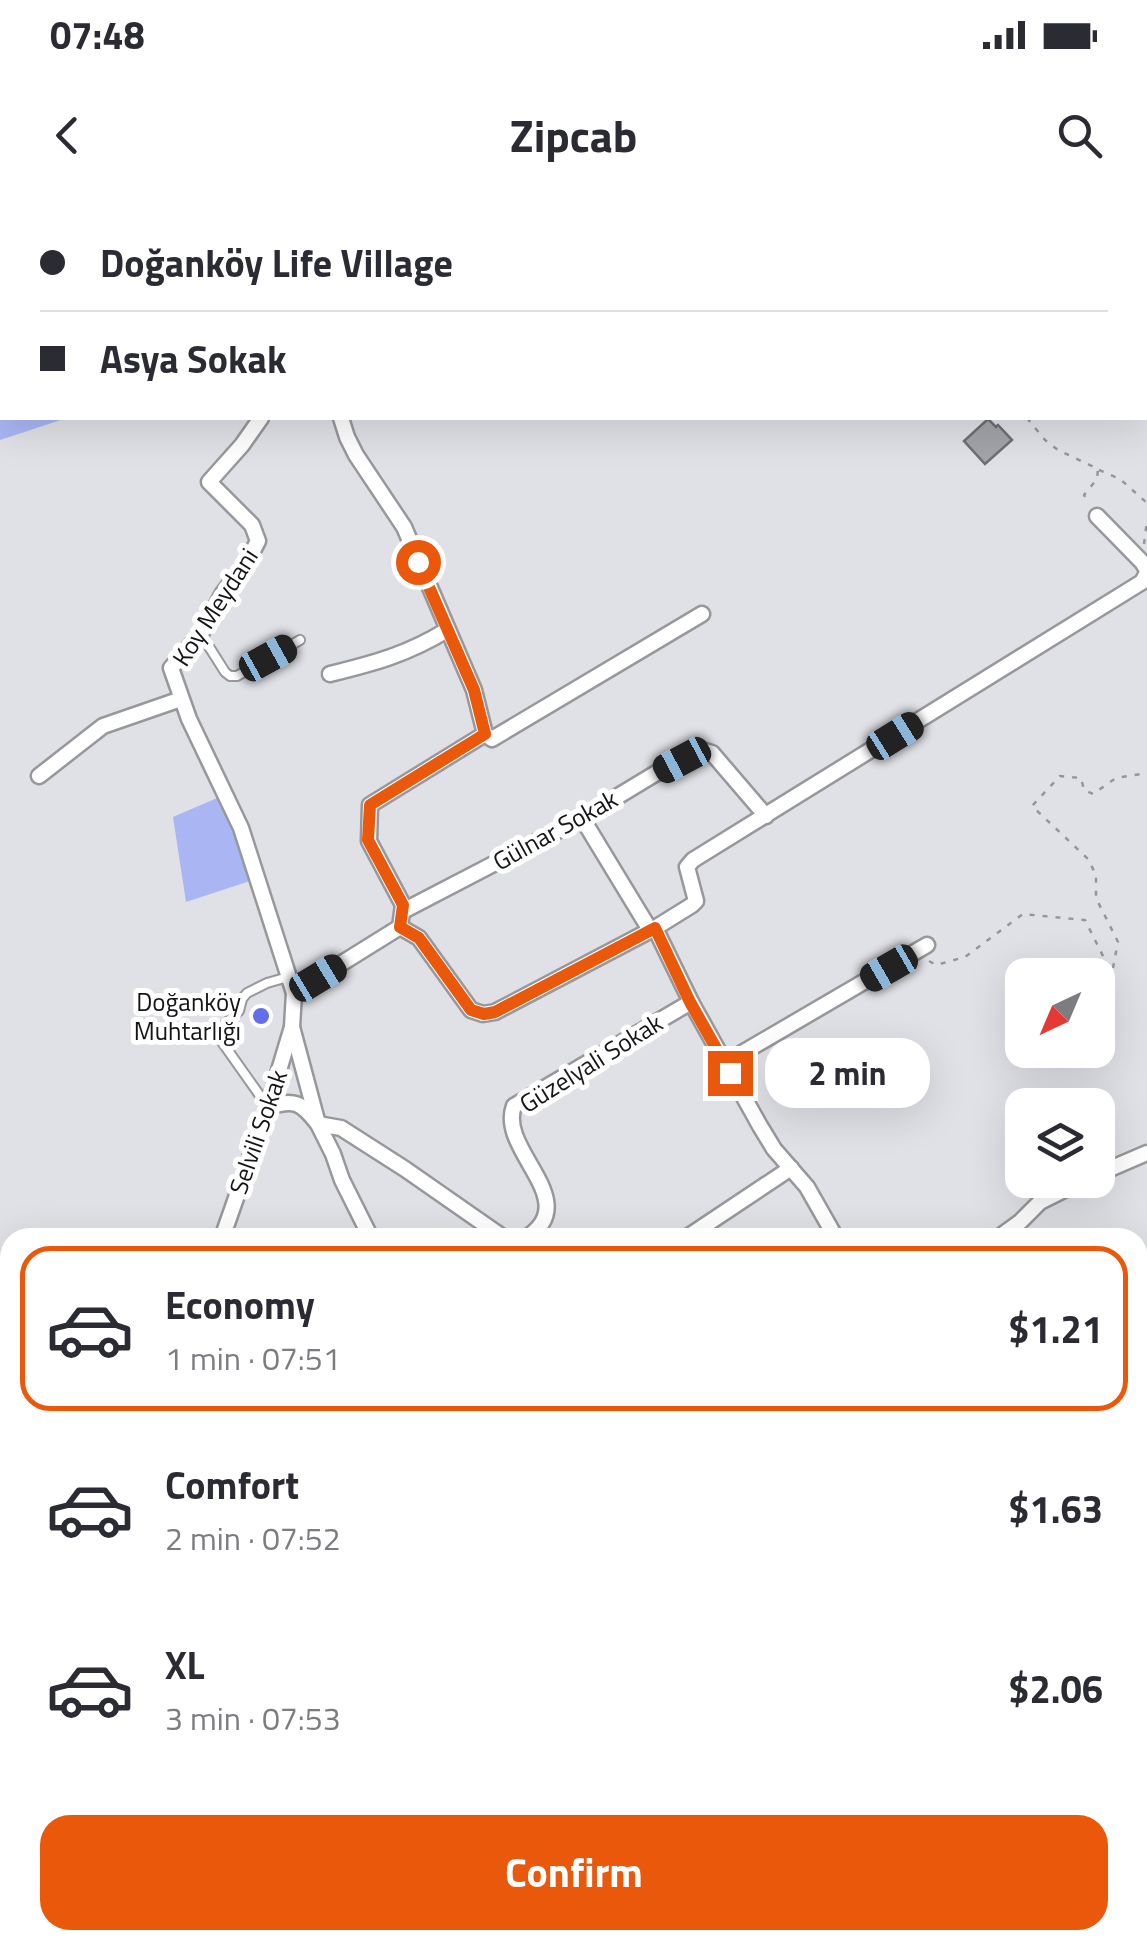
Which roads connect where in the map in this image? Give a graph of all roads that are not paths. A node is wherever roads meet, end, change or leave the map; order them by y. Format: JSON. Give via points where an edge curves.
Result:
{"nodes":[{"id":1,"x":260,"y":420,"type":"edge"},
{"id":2,"x":342,"y":420,"type":"edge"},
{"id":3,"x":1097,"y":516,"type":"road end"},
{"id":4,"x":1146,"y":569,"type":"edge"},
{"id":5,"x":702,"y":614,"type":"dead end"},
{"id":6,"x":448,"y":630,"type":"junction"},
{"id":7,"x":201,"y":634,"type":"junction"},
{"id":8,"x":300,"y":640,"type":"dead end"},
{"id":9,"x":330,"y":674,"type":"dead end"},
{"id":10,"x":182,"y":700,"type":"junction"},
{"id":11,"x":485,"y":734,"type":"junction"},
{"id":12,"x":39,"y":776,"type":"dead end"},
{"id":13,"x":766,"y":816,"type":"junction"},
{"id":14,"x":582,"y":818,"type":"junction"},
{"id":15,"x":402,"y":910,"type":"junction"},
{"id":16,"x":400,"y":927,"type":"junction"},
{"id":17,"x":652,"y":929,"type":"junction"},
{"id":18,"x":921,"y":948,"type":"road end"},
{"id":19,"x":288,"y":977,"type":"junction"},
{"id":20,"x":294,"y":993,"type":"junction"},
{"id":21,"x":690,"y":1002,"type":"junction"},
{"id":22,"x":292,"y":1027,"type":"junction"},
{"id":23,"x":724,"y":1063,"type":"junction"},
{"id":24,"x":268,"y":1107,"type":"junction"},
{"id":25,"x":318,"y":1124,"type":"junction"},
{"id":26,"x":1147,"y":1153,"type":"edge"},
{"id":27,"x":1115,"y":1167,"type":"edge"},
{"id":28,"x":791,"y":1168,"type":"junction"},
{"id":29,"x":1048,"y":1198,"type":"edge"},
{"id":30,"x":226,"y":1228,"type":"edge"},
{"id":31,"x":366,"y":1228,"type":"edge"},
{"id":32,"x":490,"y":1228,"type":"edge"},
{"id":33,"x":537,"y":1228,"type":"edge"},
{"id":34,"x":701,"y":1228,"type":"edge"},
{"id":35,"x":830,"y":1228,"type":"edge"},
{"id":36,"x":1012,"y":1228,"type":"edge"}],
"edges":[{"from":1,"to":7,"type":"street","name":"Koy Meydani","via":[[208,482],[252,525],[258,541]]},
{"from":2,"to":6,"type":"street","via":[[356,455],[404,527]]},
{"from":3,"to":4,"type":"street"},
{"from":4,"to":13,"type":"street","via":[[1142,582]]},
{"from":5,"to":11,"type":"street","via":[[492,739]]},
{"from":6,"to":9,"type":"street","via":[[416,649]]},
{"from":6,"to":11,"type":"street"},
{"from":7,"to":8,"type":"lane","via":[[230,676]]},
{"from":7,"to":10,"type":"street","name":"Koy Meydani","via":[[171,668]]},
{"from":10,"to":12,"type":"street","via":[[103,726]]},
{"from":10,"to":19,"type":"street","name":"Koy Meydani","via":[[242,828]]},
{"from":11,"to":15,"type":"street","via":[[370,805],[368,840]]},
{"from":13,"to":14,"type":"street","name":"Gülnar Sokak","via":[[712,753],[702,750]]},
{"from":13,"to":17,"type":"street","via":[[693,860],[687,868],[696,902]]},
{"from":14,"to":15,"type":"street","name":"Gülnar Sokak"},
{"from":14,"to":17,"type":"street"},
{"from":15,"to":16,"type":"street"},
{"from":16,"to":17,"type":"street","via":[[419,938],[471,1010],[484,1014]]},
{"from":16,"to":20,"type":"street"},
{"from":17,"to":21,"type":"street"},
{"from":18,"to":23,"type":"street"},
{"from":19,"to":20,"type":"street","name":"Koy Meydani"},
{"from":19,"to":24,"type":"lane","via":[[246,993],[239,1011],[220,1028],[222,1042]]},
{"from":20,"to":22,"type":"street"},
{"from":21,"to":23,"type":"street"},
{"from":21,"to":33,"type":"street","name":"Güzelyali Sokak","via":[[514,1106],[511,1124],[545,1195]]},
{"from":22,"to":24,"type":"street","name":"Selvili Sokak"},
{"from":22,"to":25,"type":"street"},
{"from":23,"to":28,"type":"street"},
{"from":24,"to":25,"type":"street","via":[[304,1106]]},
{"from":24,"to":30,"type":"street","name":"Selvili Sokak"},
{"from":25,"to":31,"type":"street"},
{"from":25,"to":32,"type":"street","via":[[340,1128]]},
{"from":26,"to":27,"type":"street"},
{"from":28,"to":34,"type":"street"},
{"from":28,"to":35,"type":"street"},
{"from":29,"to":36,"type":"street"}]}
